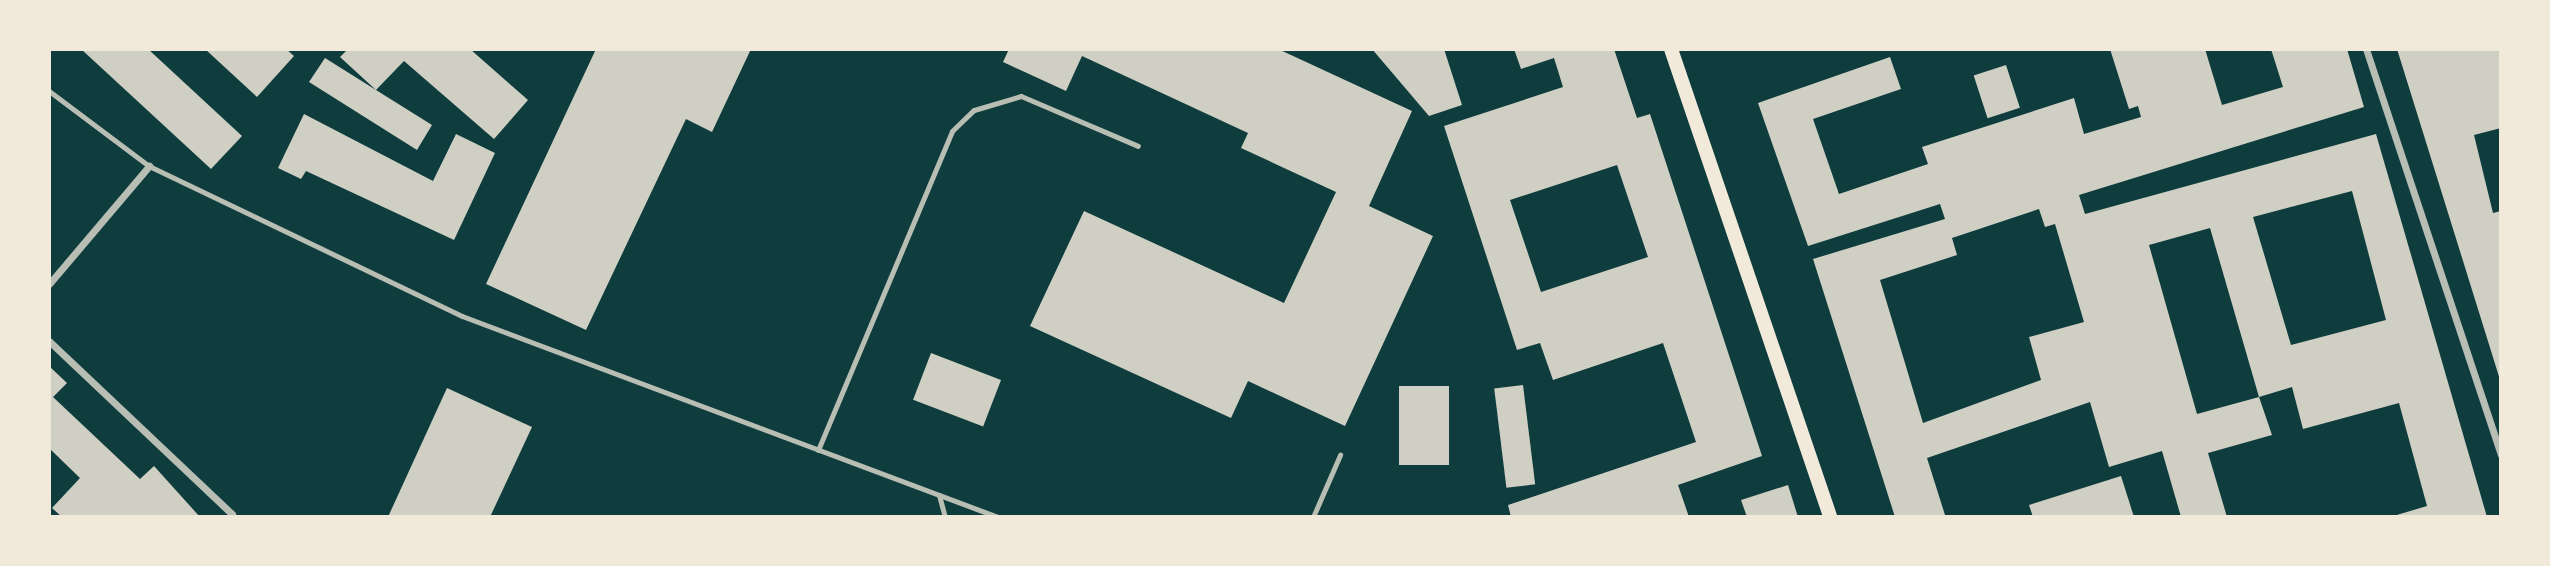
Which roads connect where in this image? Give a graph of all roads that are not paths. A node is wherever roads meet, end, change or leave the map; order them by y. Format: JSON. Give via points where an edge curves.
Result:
{"nodes":[{"id":1,"x":1671,"y":49,"type":"edge"},
{"id":2,"x":2366,"y":49,"type":"edge"},
{"id":3,"x":49,"y":90,"type":"edge"},
{"id":4,"x":1138,"y":146,"type":"dead end"},
{"id":5,"x":149,"y":166,"type":"junction"},
{"id":6,"x":49,"y":284,"type":"edge"},
{"id":7,"x":49,"y":341,"type":"edge"},
{"id":8,"x":818,"y":450,"type":"junction"},
{"id":9,"x":1340,"y":455,"type":"dead end"},
{"id":10,"x":2501,"y":455,"type":"edge"},
{"id":11,"x":939,"y":495,"type":"junction"},
{"id":12,"x":232,"y":514,"type":"dead end"},
{"id":13,"x":945,"y":517,"type":"edge"},
{"id":14,"x":998,"y":517,"type":"edge"},
{"id":15,"x":1313,"y":517,"type":"edge"},
{"id":16,"x":1830,"y":517,"type":"edge"}],
"edges":[{"from":1,"to":16,"type":"main road"},
{"from":2,"to":10,"type":"street"},
{"from":3,"to":5,"type":"lane"},
{"from":4,"to":8,"type":"lane","via":[[1021,96],[996,99],[967,117],[953,131]]},
{"from":5,"to":6,"type":"street"},
{"from":5,"to":8,"type":"lane","via":[[462,316]]},
{"from":7,"to":12,"type":"street"},
{"from":8,"to":11,"type":"lane"},
{"from":9,"to":15,"type":"lane"},
{"from":11,"to":13,"type":"lane"},
{"from":11,"to":14,"type":"lane"}]}
